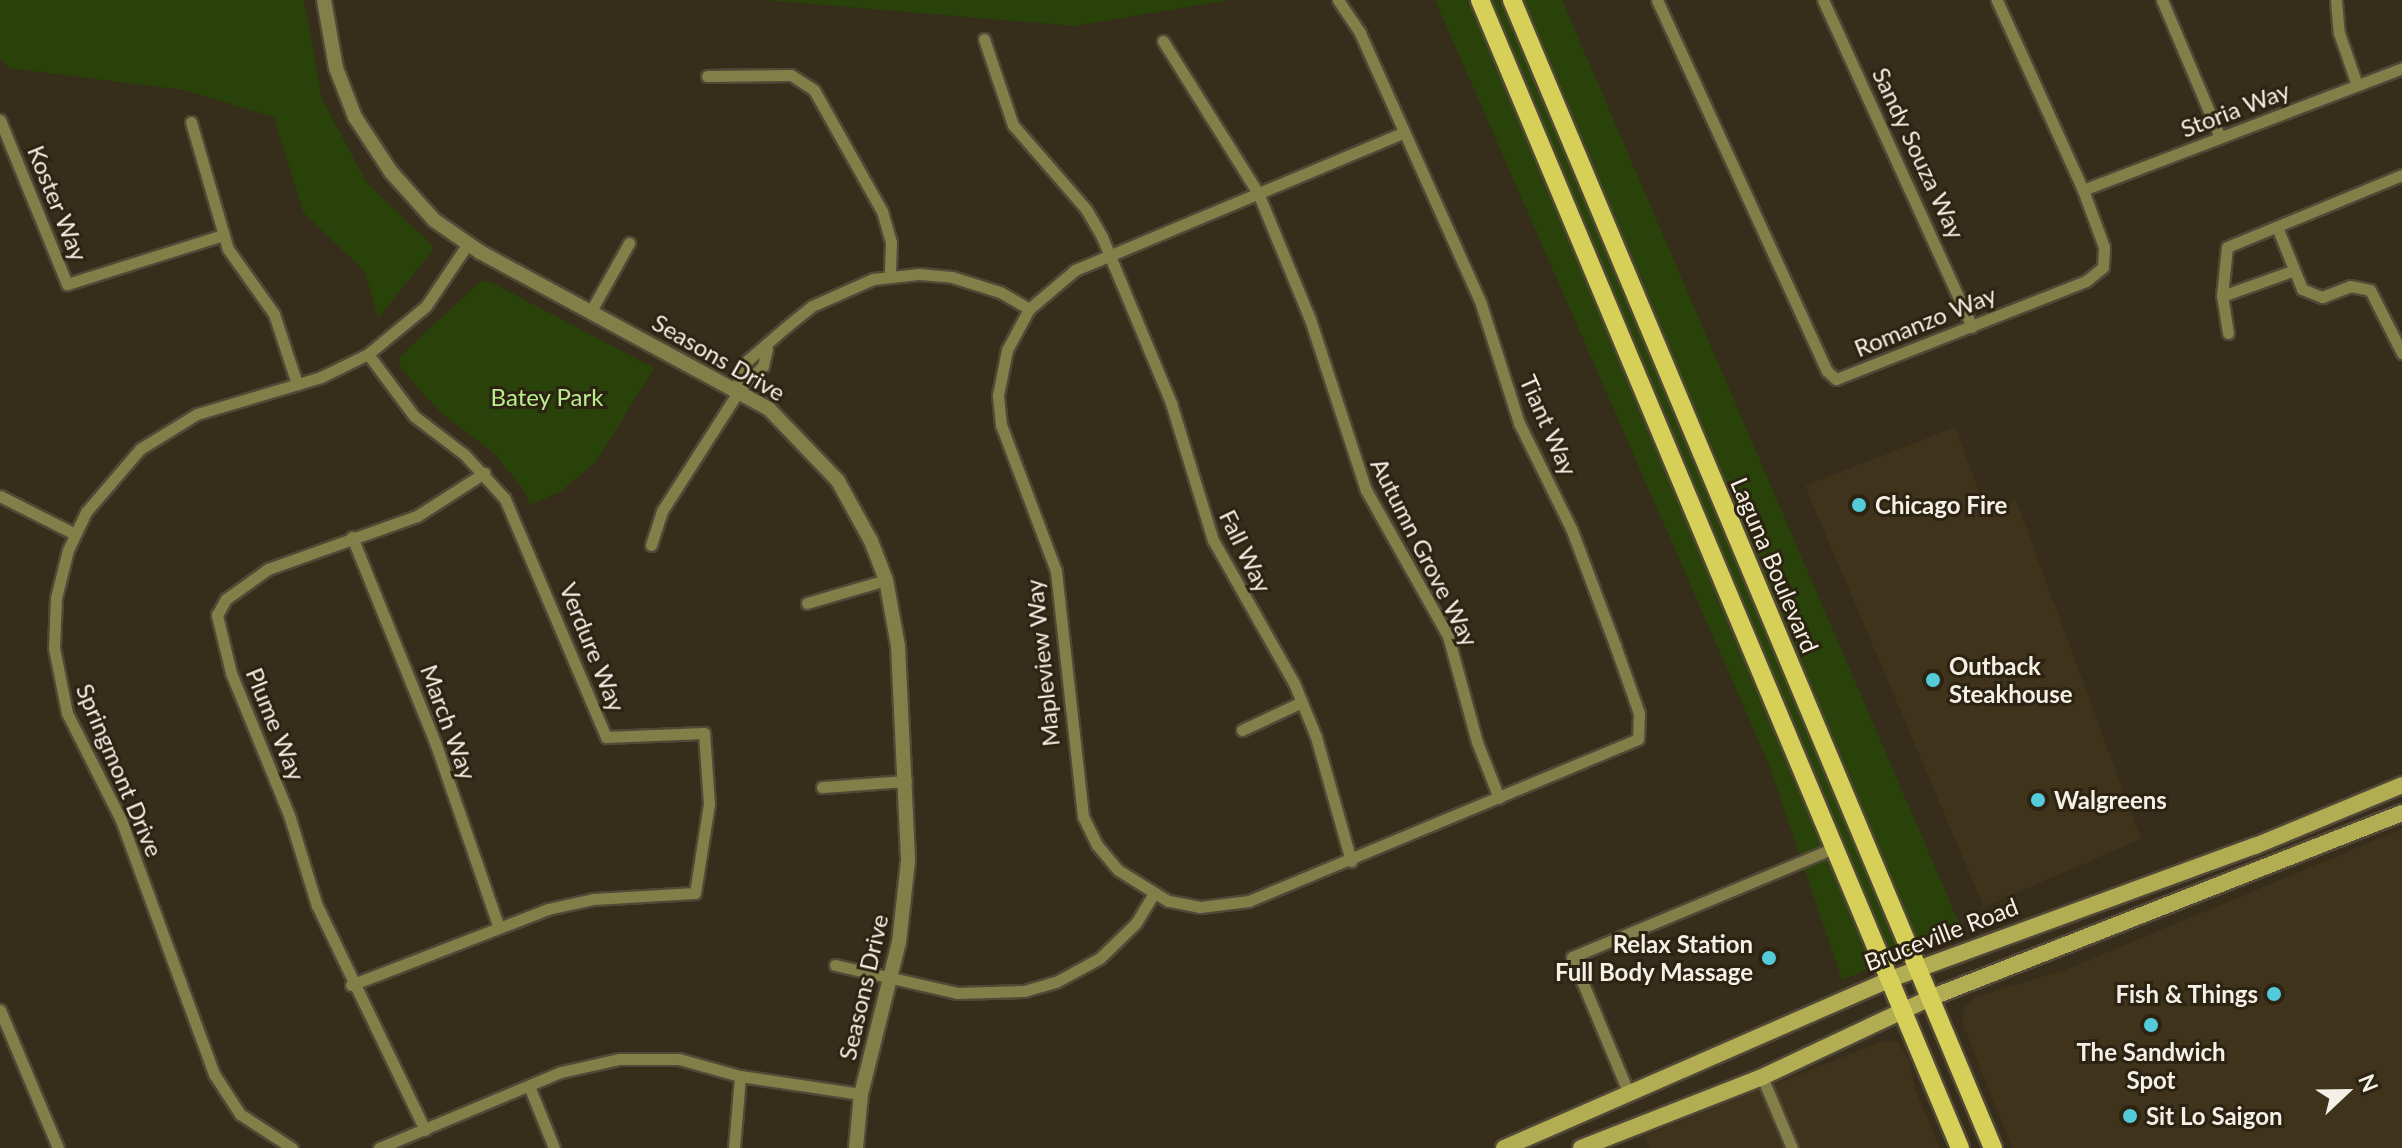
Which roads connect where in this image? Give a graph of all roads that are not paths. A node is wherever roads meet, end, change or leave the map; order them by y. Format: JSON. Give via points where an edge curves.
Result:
{"nodes":[{"id":1,"x":324,"y":0,"type":"edge"},
{"id":2,"x":1338,"y":0,"type":"edge"},
{"id":3,"x":1480,"y":0,"type":"edge"},
{"id":4,"x":1512,"y":0,"type":"edge"},
{"id":5,"x":1657,"y":0,"type":"edge"},
{"id":6,"x":1823,"y":0,"type":"edge"},
{"id":7,"x":1997,"y":0,"type":"edge"},
{"id":8,"x":2162,"y":0,"type":"edge"},
{"id":9,"x":2336,"y":1,"type":"edge"},
{"id":10,"x":984,"y":39,"type":"dead end"},
{"id":11,"x":1163,"y":41,"type":"dead end"},
{"id":12,"x":2402,"y":68,"type":"edge"},
{"id":13,"x":707,"y":76,"type":"dead end"},
{"id":14,"x":2357,"y":85,"type":"junction"},
{"id":15,"x":0,"y":120,"type":"edge"},
{"id":16,"x":191,"y":122,"type":"dead end"},
{"id":17,"x":1402,"y":133,"type":"junction"},
{"id":18,"x":2220,"y":137,"type":"junction"},
{"id":19,"x":2402,"y":175,"type":"edge"},
{"id":20,"x":2083,"y":190,"type":"junction"},
{"id":21,"x":1258,"y":193,"type":"junction"},
{"id":22,"x":2277,"y":227,"type":"junction"},
{"id":23,"x":223,"y":235,"type":"junction"},
{"id":24,"x":629,"y":243,"type":"dead end"},
{"id":25,"x":467,"y":245,"type":"junction"},
{"id":26,"x":1109,"y":255,"type":"junction"},
{"id":27,"x":2292,"y":271,"type":"junction"},
{"id":28,"x":890,"y":276,"type":"junction"},
{"id":29,"x":2222,"y":296,"type":"junction"},
{"id":30,"x":1029,"y":309,"type":"junction"},
{"id":31,"x":591,"y":311,"type":"junction"},
{"id":32,"x":1972,"y":327,"type":"junction"},
{"id":33,"x":2228,"y":333,"type":"dead end"},
{"id":34,"x":2402,"y":352,"type":"edge"},
{"id":35,"x":368,"y":354,"type":"junction"},
{"id":36,"x":297,"y":384,"type":"junction"},
{"id":37,"x":740,"y":389,"type":"junction"},
{"id":38,"x":484,"y":473,"type":"junction"},
{"id":39,"x":0,"y":496,"type":"edge"},
{"id":40,"x":75,"y":534,"type":"junction"},
{"id":41,"x":352,"y":537,"type":"junction"},
{"id":42,"x":651,"y":545,"type":"dead end"},
{"id":43,"x":886,"y":580,"type":"junction"},
{"id":44,"x":807,"y":603,"type":"dead end"},
{"id":45,"x":1302,"y":702,"type":"junction"},
{"id":46,"x":1242,"y":730,"type":"dead end"},
{"id":47,"x":1638,"y":739,"type":"joint"},
{"id":48,"x":906,"y":781,"type":"junction"},
{"id":49,"x":2402,"y":785,"type":"edge"},
{"id":50,"x":822,"y":787,"type":"dead end"},
{"id":51,"x":1499,"y":798,"type":"junction"},
{"id":52,"x":2402,"y":813,"type":"edge"},
{"id":53,"x":1834,"y":848,"type":"junction"},
{"id":54,"x":1351,"y":861,"type":"junction"},
{"id":55,"x":1153,"y":895,"type":"junction"},
{"id":56,"x":498,"y":925,"type":"junction"},
{"id":57,"x":835,"y":965,"type":"dead end"},
{"id":58,"x":1918,"y":968,"type":"junction"},
{"id":59,"x":891,"y":978,"type":"junction"},
{"id":60,"x":1888,"y":980,"type":"junction"},
{"id":61,"x":351,"y":985,"type":"junction"},
{"id":62,"x":1930,"y":998,"type":"junction"},
{"id":63,"x":0,"y":1010,"type":"edge"},
{"id":64,"x":1901,"y":1012,"type":"junction"},
{"id":65,"x":740,"y":1076,"type":"junction"},
{"id":66,"x":1762,"y":1077,"type":"junction"},
{"id":67,"x":529,"y":1086,"type":"junction"},
{"id":68,"x":861,"y":1094,"type":"junction"},
{"id":69,"x":1629,"y":1094,"type":"junction"},
{"id":70,"x":425,"y":1130,"type":"junction"},
{"id":71,"x":286,"y":1147,"type":"edge"},
{"id":72,"x":58,"y":1148,"type":"edge"},
{"id":73,"x":379,"y":1148,"type":"edge"},
{"id":74,"x":554,"y":1148,"type":"edge"},
{"id":75,"x":734,"y":1148,"type":"edge"},
{"id":76,"x":856,"y":1148,"type":"edge"},
{"id":77,"x":1504,"y":1148,"type":"edge"},
{"id":78,"x":1581,"y":1148,"type":"edge"},
{"id":79,"x":1792,"y":1148,"type":"edge"},
{"id":80,"x":1960,"y":1148,"type":"edge"},
{"id":81,"x":1993,"y":1148,"type":"edge"}],
"edges":[{"from":1,"to":25,"type":"street","name":"Seasons Drive","via":[[336,68],[355,117],[406,189]]},
{"from":2,"to":17,"type":"street","name":"Tiant Way","via":[[1360,33]]},
{"from":3,"to":53,"type":"main road"},
{"from":4,"to":58,"type":"main road","name":"Laguna Boulevard"},
{"from":5,"to":32,"type":"street","name":"Romanzo Way","via":[[1827,371],[1836,379],[1847,376]]},
{"from":6,"to":32,"type":"street","name":"Sandy Souza Way"},
{"from":7,"to":20,"type":"street","name":"Romanzo Way"},
{"from":8,"to":18,"type":"street"},
{"from":9,"to":14,"type":"street","via":[[2339,33]]},
{"from":10,"to":26,"type":"street","name":"Fall Way","via":[[1013,125],[1040,163],[1086,209]]},
{"from":11,"to":21,"type":"street","name":"Autumn Grove Way"},
{"from":12,"to":14,"type":"street","name":"Storia Way"},
{"from":13,"to":28,"type":"street","via":[[791,75],[814,90],[882,211],[891,242]]},
{"from":14,"to":18,"type":"street","name":"Storia Way"},
{"from":15,"to":23,"type":"street","name":"Koster Way","via":[[67,284]]},
{"from":16,"to":23,"type":"street"},
{"from":17,"to":21,"type":"street","name":"Mapleview Way"},
{"from":17,"to":47,"type":"street","name":"Tiant Way","via":[[1481,304],[1519,423],[1571,528],[1639,713]]},
{"from":18,"to":20,"type":"street","name":"Storia Way"},
{"from":19,"to":22,"type":"street"},
{"from":20,"to":32,"type":"street","name":"Romanzo Way","via":[[2104,247],[2103,267],[2086,281]]},
{"from":21,"to":26,"type":"street","name":"Mapleview Way"},
{"from":21,"to":51,"type":"street","name":"Autumn Grove Way","via":[[1310,319],[1366,490],[1448,636],[1477,742]]},
{"from":22,"to":27,"type":"street"},
{"from":22,"to":29,"type":"street","via":[[2227,247]]},
{"from":23,"to":36,"type":"street","via":[[235,262],[274,314]]},
{"from":24,"to":31,"type":"street"},
{"from":25,"to":31,"type":"street","name":"Seasons Drive"},
{"from":25,"to":35,"type":"street","name":"Springmont Drive","via":[[426,306]]},
{"from":26,"to":30,"type":"street","name":"Mapleview Way","via":[[1062,278]]},
{"from":26,"to":45,"type":"street","name":"Fall Way","via":[[1171,403],[1213,540]]},
{"from":27,"to":29,"type":"street"},
{"from":27,"to":34,"type":"street","via":[[2302,289],[2314,296],[2350,286],[2376,294]]},
{"from":28,"to":30,"type":"street","via":[[968,280]]},
{"from":28,"to":37,"type":"street","via":[[857,284],[812,306],[748,360],[738,377]]},
{"from":29,"to":33,"type":"street"},
{"from":30,"to":55,"type":"street","name":"Mapleview Way","via":[[1007,350],[999,410],[1007,448],[1056,571],[1079,800],[1089,831],[1107,858]]},
{"from":31,"to":37,"type":"street","name":"Seasons Drive"},
{"from":35,"to":36,"type":"street","name":"Springmont Drive"},
{"from":35,"to":38,"type":"street","name":"Verdure Way","via":[[414,416]]},
{"from":36,"to":40,"type":"street","name":"Springmont Drive","via":[[213,408],[167,430],[116,472]]},
{"from":37,"to":42,"type":"street","via":[[662,511]]},
{"from":37,"to":43,"type":"street","name":"Seasons Drive","via":[[794,430],[838,481]]},
{"from":38,"to":41,"type":"street","name":"Plume Way","via":[[432,509]]},
{"from":38,"to":56,"type":"street","name":"Verdure Way","via":[[520,528],[606,737],[704,733],[709,767],[708,822],[695,893],[594,899]]},
{"from":39,"to":40,"type":"street"},
{"from":40,"to":71,"type":"street","name":"Springmont Drive","via":[[63,566],[53,631],[67,713],[121,820],[174,975],[221,1089],[252,1125]]},
{"from":41,"to":56,"type":"street","name":"March Way","via":[[436,745]]},
{"from":41,"to":61,"type":"street","name":"Plume Way","via":[[268,569],[226,599],[217,615],[234,683],[276,780],[317,906]]},
{"from":43,"to":44,"type":"street"},
{"from":43,"to":48,"type":"street","name":"Seasons Drive","via":[[898,646]]},
{"from":45,"to":46,"type":"street"},
{"from":45,"to":54,"type":"street","name":"Fall Way"},
{"from":47,"to":51,"type":"street","name":"Mapleview Way"},
{"from":48,"to":50,"type":"street"},
{"from":48,"to":59,"type":"street","name":"Seasons Drive","via":[[908,861]]},
{"from":49,"to":58,"type":"main road","name":"Bruceville Road","via":[[2255,846]]},
{"from":51,"to":54,"type":"street","name":"Mapleview Way"},
{"from":52,"to":62,"type":"main road"},
{"from":53,"to":60,"type":"main road"},
{"from":53,"to":69,"type":"street","via":[[1572,957]]},
{"from":54,"to":55,"type":"street","name":"Mapleview Way","via":[[1233,905],[1200,907]]},
{"from":55,"to":59,"type":"street","via":[[1113,947],[1078,971],[1040,987],[974,994]]},
{"from":56,"to":61,"type":"street","name":"Verdure Way"},
{"from":57,"to":59,"type":"street"},
{"from":58,"to":60,"type":"main road","name":"Bruceville Road"},
{"from":58,"to":62,"type":"main road","name":"Laguna Boulevard"},
{"from":59,"to":68,"type":"street","name":"Seasons Drive"},
{"from":60,"to":64,"type":"main road"},
{"from":60,"to":69,"type":"main road","name":"Bruceville Road"},
{"from":61,"to":70,"type":"street","name":"Plume Way","via":[[392,1054]]},
{"from":62,"to":64,"type":"main road"},
{"from":62,"to":81,"type":"main road","name":"Laguna Boulevard"},
{"from":63,"to":72,"type":"street"},
{"from":64,"to":66,"type":"main road"},
{"from":64,"to":80,"type":"main road"},
{"from":65,"to":67,"type":"street","via":[[679,1059],[648,1058],[590,1064]]},
{"from":65,"to":68,"type":"street"},
{"from":65,"to":75,"type":"street"},
{"from":66,"to":78,"type":"main road"},
{"from":66,"to":79,"type":"street"},
{"from":67,"to":70,"type":"street"},
{"from":67,"to":74,"type":"street"},
{"from":68,"to":76,"type":"street","name":"Seasons Drive"},
{"from":69,"to":77,"type":"main road","name":"Bruceville Road"},
{"from":70,"to":73,"type":"street"}]}
